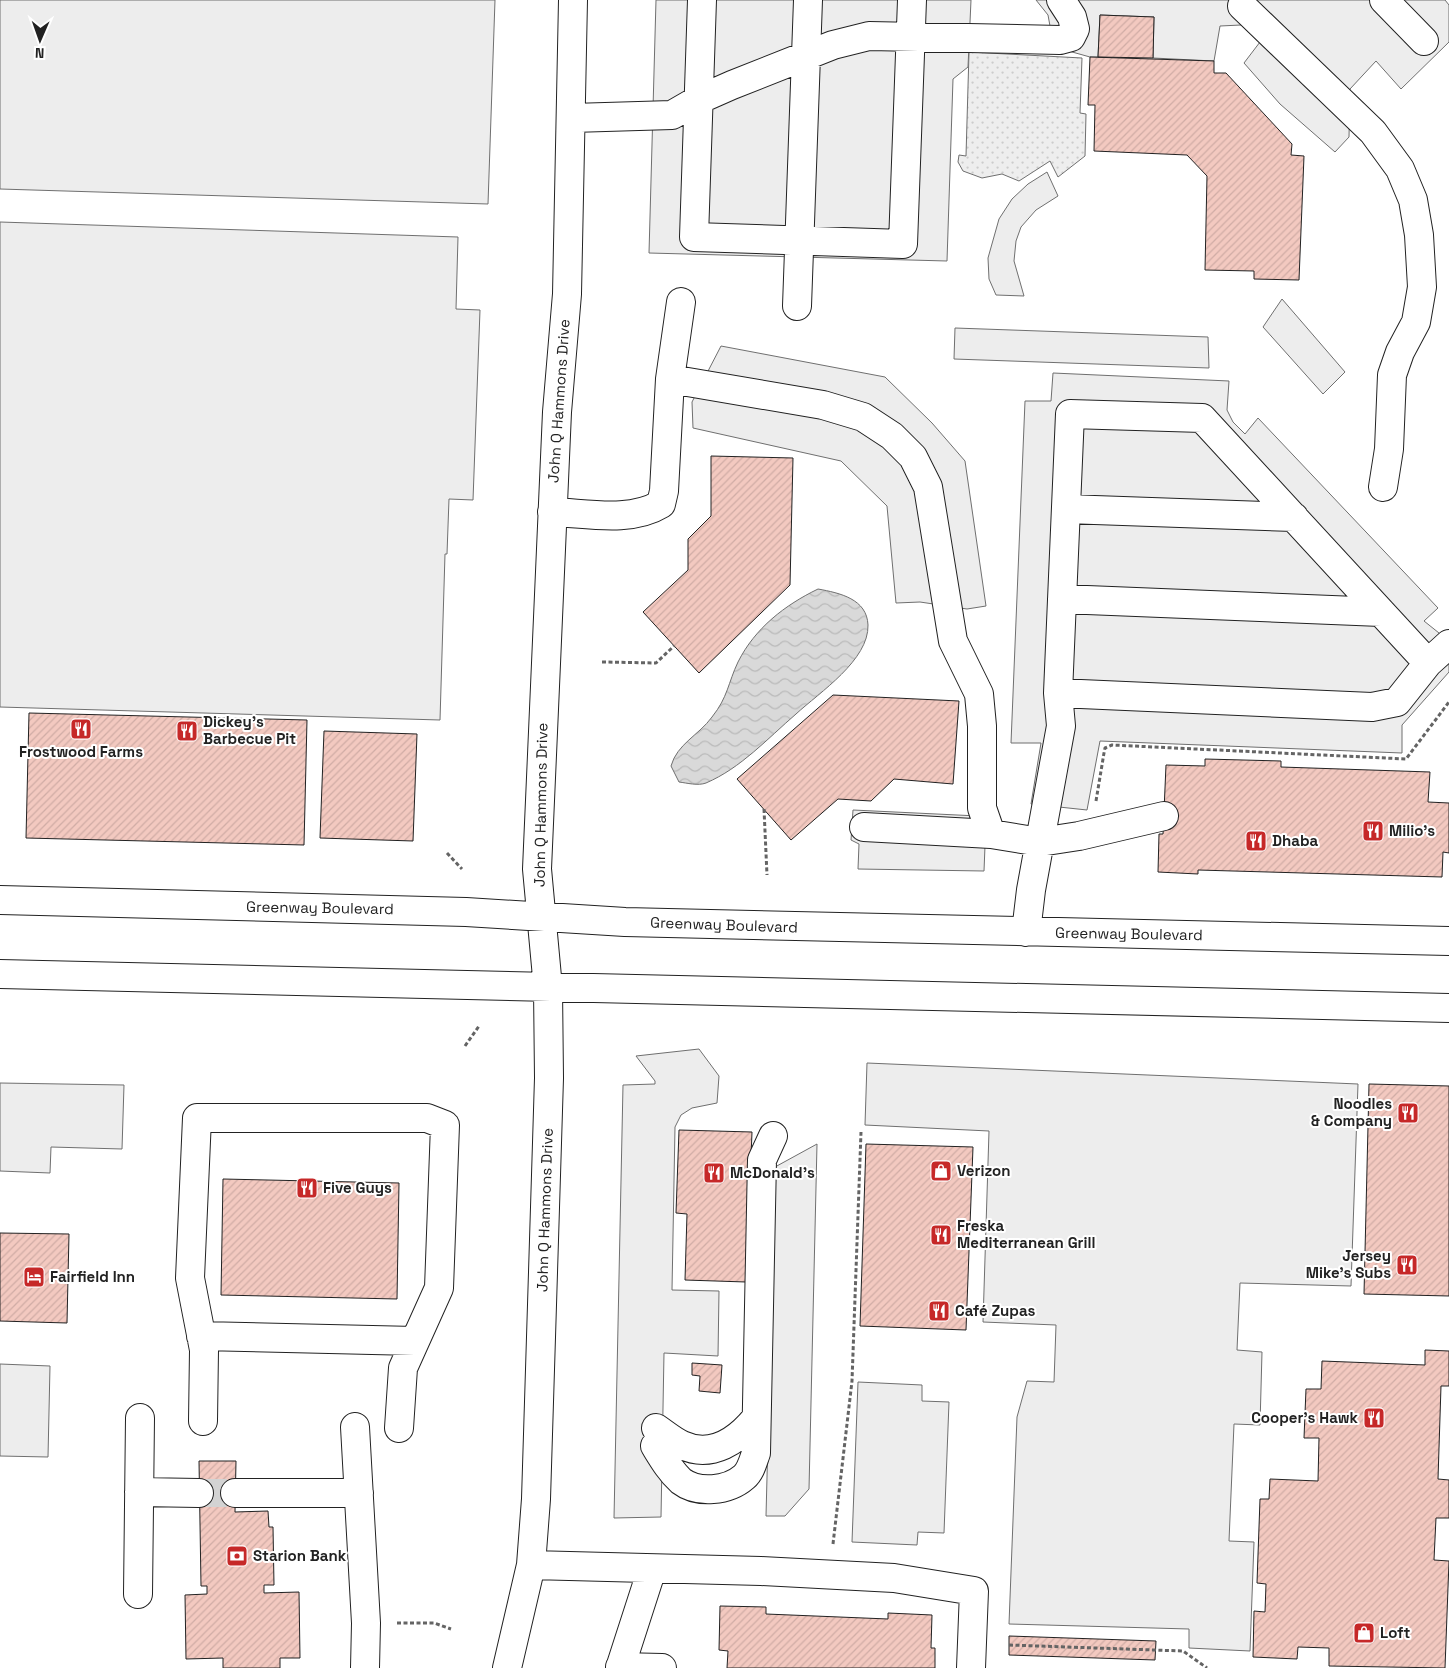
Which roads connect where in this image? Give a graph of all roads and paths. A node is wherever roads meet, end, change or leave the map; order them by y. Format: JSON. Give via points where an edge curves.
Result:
{"nodes":[{"id":1,"x":573,"y":0,"type":"edge"},
{"id":2,"x":702,"y":0,"type":"edge"},
{"id":3,"x":808,"y":0,"type":"edge"},
{"id":4,"x":912,"y":0,"type":"edge"},
{"id":5,"x":1061,"y":0,"type":"edge"},
{"id":6,"x":1384,"y":0,"type":"edge"},
{"id":7,"x":1242,"y":6,"type":"dead end"},
{"id":8,"x":911,"y":36,"type":"junction"},
{"id":9,"x":1424,"y":41,"type":"dead end"},
{"id":10,"x":806,"y":57,"type":"junction"},
{"id":11,"x":698,"y":100,"type":"junction"},
{"id":12,"x":572,"y":118,"type":"junction"},
{"id":13,"x":800,"y":241,"type":"junction"},
{"id":14,"x":681,"y":302,"type":"dead end"},
{"id":15,"x":797,"y":306,"type":"dead end"},
{"id":16,"x":670,"y":379,"type":"junction"},
{"id":17,"x":1383,"y":488,"type":"dead end"},
{"id":18,"x":1066,"y":509,"type":"junction"},
{"id":19,"x":552,"y":512,"type":"junction"},
{"id":20,"x":1294,"y":517,"type":"junction"},
{"id":21,"x":1062,"y":599,"type":"junction"},
{"id":22,"x":1381,"y":612,"type":"junction"},
{"id":23,"x":1449,"y":644,"type":"edge"},
{"id":24,"x":674,"y":646,"type":"dead end"},
{"id":25,"x":602,"y":662,"type":"dead end"},
{"id":26,"x":1428,"y":663,"type":"junction"},
{"id":27,"x":1058,"y":692,"type":"junction"},
{"id":28,"x":1449,"y":702,"type":"edge"},
{"id":29,"x":1095,"y":804,"type":"dead end"},
{"id":30,"x":764,"y":809,"type":"dead end"},
{"id":31,"x":1164,"y":816,"type":"dead end"},
{"id":32,"x":864,"y":827,"type":"dead end"},
{"id":33,"x":991,"y":834,"type":"junction"},
{"id":34,"x":1040,"y":842,"type":"junction"},
{"id":35,"x":447,"y":853,"type":"dead end"},
{"id":36,"x":462,"y":869,"type":"dead end"},
{"id":37,"x":767,"y":875,"type":"dead end"},
{"id":38,"x":0,"y":900,"type":"edge"},
{"id":39,"x":540,"y":915,"type":"junction"},
{"id":40,"x":1026,"y":932,"type":"junction"},
{"id":41,"x":1449,"y":941,"type":"edge"},
{"id":42,"x":0,"y":974,"type":"edge"},
{"id":43,"x":548,"y":988,"type":"junction"},
{"id":44,"x":1449,"y":1008,"type":"edge"},
{"id":45,"x":479,"y":1026,"type":"dead end"},
{"id":46,"x":465,"y":1046,"type":"dead end"},
{"id":47,"x":861,"y":1132,"type":"dead end"},
{"id":48,"x":773,"y":1136,"type":"dead end"},
{"id":49,"x":201,"y":1336,"type":"junction"},
{"id":50,"x":416,"y":1341,"type":"junction"},
{"id":51,"x":140,"y":1418,"type":"dead end"},
{"id":52,"x":756,"y":1418,"type":"junction"},
{"id":53,"x":203,"y":1420,"type":"dead end"},
{"id":54,"x":355,"y":1427,"type":"dead end"},
{"id":55,"x":399,"y":1428,"type":"dead end"},
{"id":56,"x":139,"y":1492,"type":"junction"},
{"id":57,"x":199,"y":1493,"type":"tunnel mouth"},
{"id":58,"x":235,"y":1493,"type":"tunnel mouth"},
{"id":59,"x":359,"y":1493,"type":"junction"},
{"id":60,"x":531,"y":1565,"type":"junction"},
{"id":61,"x":652,"y":1569,"type":"junction"},
{"id":62,"x":830,"y":1575,"type":"junction"},
{"id":63,"x":138,"y":1594,"type":"dead end"},
{"id":64,"x":366,"y":1623,"type":"junction"},
{"id":65,"x":451,"y":1629,"type":"dead end"},
{"id":66,"x":1009,"y":1644,"type":"dead end"},
{"id":67,"x":365,"y":1668,"type":"edge"},
{"id":68,"x":507,"y":1668,"type":"edge"},
{"id":69,"x":620,"y":1668,"type":"edge"},
{"id":70,"x":662,"y":1668,"type":"edge"},
{"id":71,"x":971,"y":1668,"type":"edge"},
{"id":72,"x":1207,"y":1668,"type":"edge"}],
"edges":[{"from":1,"to":12,"type":"street","name":"John Q Hammons Drive"},
{"from":2,"to":11,"type":"street"},
{"from":3,"to":10,"type":"street"},
{"from":4,"to":8,"type":"street"},
{"from":5,"to":8,"type":"street","via":[[1072,17],[1075,29],[1071,37],[1060,40]]},
{"from":6,"to":9,"type":"street"},
{"from":7,"to":17,"type":"street","via":[[1373,132],[1400,168],[1413,200],[1422,287],[1416,322],[1392,375],[1389,449]]},
{"from":8,"to":10,"type":"street","via":[[869,36],[833,45]]},
{"from":8,"to":13,"type":"street","via":[[903,244]]},
{"from":10,"to":11,"type":"street"},
{"from":10,"to":13,"type":"street"},
{"from":11,"to":12,"type":"street","via":[[672,115]]},
{"from":11,"to":13,"type":"street","via":[[694,236]]},
{"from":12,"to":19,"type":"street","name":"John Q Hammons Drive","via":[[567,294]]},
{"from":13,"to":15,"type":"street"},
{"from":14,"to":16,"type":"street"},
{"from":16,"to":19,"type":"street","via":[[661,504],[648,512],[630,515]]},
{"from":16,"to":33,"type":"street","via":[[824,405],[863,417],[892,436],[913,457],[928,487],[954,641],[979,694],[982,808]]},
{"from":18,"to":20,"type":"street"},
{"from":18,"to":20,"type":"street","via":[[1070,414],[1202,418]]},
{"from":18,"to":21,"type":"street"},
{"from":19,"to":39,"type":"street","name":"John Q Hammons Drive","via":[[537,868]]},
{"from":20,"to":22,"type":"street"},
{"from":21,"to":22,"type":"street"},
{"from":21,"to":27,"type":"street"},
{"from":22,"to":26,"type":"street"},
{"from":23,"to":26,"type":"street"},
{"from":24,"to":25,"type":"path","via":[[656,664]]},
{"from":26,"to":27,"type":"street","via":[[1397,702],[1372,707]]},
{"from":27,"to":34,"type":"street","via":[[1062,726]]},
{"from":28,"to":29,"type":"path","via":[[1406,758],[1112,746],[1104,753]]},
{"from":30,"to":37,"type":"path"},
{"from":31,"to":34,"type":"street"},
{"from":32,"to":33,"type":"street"},
{"from":33,"to":34,"type":"street"},
{"from":34,"to":40,"type":"street"},
{"from":35,"to":36,"type":"path"},
{"from":38,"to":39,"type":"street","name":"Greenway Boulevard"},
{"from":39,"to":40,"type":"street","name":"Greenway Boulevard","via":[[625,922]]},
{"from":39,"to":43,"type":"street","name":"John Q Hammons Drive"},
{"from":40,"to":41,"type":"street","name":"Greenway Boulevard"},
{"from":42,"to":43,"type":"street"},
{"from":43,"to":44,"type":"street"},
{"from":43,"to":60,"type":"street","name":"John Q Hammons Drive","via":[[549,1078],[539,1433]]},
{"from":45,"to":46,"type":"path"},
{"from":47,"to":62,"type":"path","via":[[852,1381]]},
{"from":48,"to":52,"type":"street","via":[[762,1160]]},
{"from":49,"to":50,"type":"street"},
{"from":49,"to":50,"type":"street","via":[[190,1278],[197,1118],[427,1118],[445,1126],[439,1288]]},
{"from":49,"to":53,"type":"street","via":[[204,1350]]},
{"from":50,"to":55,"type":"street","via":[[403,1368]]},
{"from":51,"to":56,"type":"street"},
{"from":52,"to":52,"type":"street","via":[[756,1453],[750,1468],[744,1477],[725,1488],[700,1489],[683,1482],[671,1471],[656,1437],[708,1450],[729,1443],[744,1433]]},
{"from":54,"to":59,"type":"street"},
{"from":56,"to":57,"type":"street"},
{"from":56,"to":63,"type":"street"},
{"from":58,"to":59,"type":"street"},
{"from":59,"to":64,"type":"street"},
{"from":60,"to":61,"type":"street"},
{"from":60,"to":68,"type":"street","name":"John Q Hammons Drive"},
{"from":61,"to":62,"type":"street"},
{"from":61,"to":69,"type":"street"},
{"from":62,"to":71,"type":"street","via":[[894,1578],[974,1591]]},
{"from":64,"to":65,"type":"path","via":[[434,1623]]},
{"from":64,"to":67,"type":"street"},
{"from":66,"to":72,"type":"path","via":[[1183,1651]]},
{"from":69,"to":70,"type":"street"}]}
